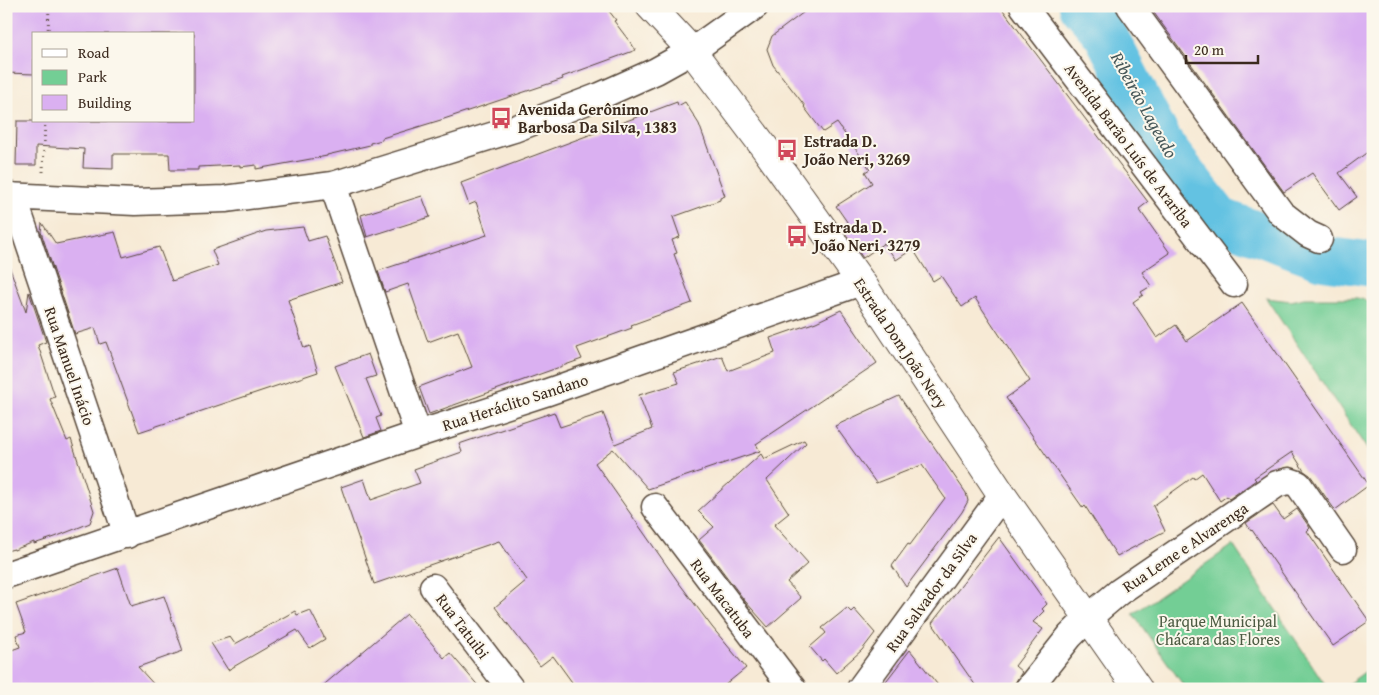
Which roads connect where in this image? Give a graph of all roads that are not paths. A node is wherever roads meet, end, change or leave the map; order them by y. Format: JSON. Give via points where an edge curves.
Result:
{"nodes":[{"id":1,"x":650,"y":6,"type":"edge"},
{"id":2,"x":755,"y":6,"type":"edge"},
{"id":3,"x":1023,"y":6,"type":"edge"},
{"id":4,"x":1130,"y":6,"type":"edge"},
{"id":5,"x":692,"y":51,"type":"junction"},
{"id":6,"x":333,"y":186,"type":"junction"},
{"id":7,"x":10,"y":196,"type":"edge"},
{"id":8,"x":1319,"y":239,"type":"dead end"},
{"id":9,"x":861,"y":282,"type":"junction"},
{"id":10,"x":1234,"y":284,"type":"dead end"},
{"id":11,"x":418,"y":434,"type":"junction"},
{"id":12,"x":1002,"y":495,"type":"junction"},
{"id":13,"x":655,"y":507,"type":"dead end"},
{"id":14,"x":127,"y":535,"type":"junction"},
{"id":15,"x":1343,"y":550,"type":"dead end"},
{"id":16,"x":6,"y":575,"type":"edge"},
{"id":17,"x":433,"y":587,"type":"dead end"},
{"id":18,"x":1088,"y":618,"type":"junction"},
{"id":19,"x":511,"y":689,"type":"edge"},
{"id":20,"x":793,"y":689,"type":"edge"},
{"id":21,"x":860,"y":689,"type":"edge"},
{"id":22,"x":1028,"y":689,"type":"edge"},
{"id":23,"x":1138,"y":689,"type":"edge"}],
"edges":[{"from":1,"to":5,"type":"main road","name":"Estrada Dom João Nery"},
{"from":2,"to":5,"type":"street"},
{"from":3,"to":10,"type":"street","name":"Avenida Barão Luís de Arariba"},
{"from":4,"to":8,"type":"street","via":[[1272,202],[1295,225]]},
{"from":5,"to":6,"type":"street","via":[[600,96],[514,129]]},
{"from":5,"to":9,"type":"main road","name":"Estrada Dom João Nery"},
{"from":6,"to":7,"type":"street","via":[[225,199],[135,202]]},
{"from":6,"to":11,"type":"street"},
{"from":7,"to":14,"type":"street","name":"Rua Manuel Inácio"},
{"from":9,"to":11,"type":"street","name":"Rua Heráclito Sandano"},
{"from":9,"to":12,"type":"main road","name":"Estrada Dom João Nery"},
{"from":11,"to":14,"type":"street"},
{"from":12,"to":18,"type":"main road","name":"Estrada Dom João Nery"},
{"from":12,"to":21,"type":"street","name":"Rua Salvador da Silva"},
{"from":13,"to":20,"type":"street","name":"Rua Macatuba"},
{"from":14,"to":16,"type":"street"},
{"from":15,"to":18,"type":"street","name":"Rua Leme e Alvarenga","via":[[1298,484],[1289,481],[1277,484],[1119,592]]},
{"from":17,"to":19,"type":"street","name":"Rua Tatuibi"},
{"from":18,"to":22,"type":"street","name":"Rua Leme e Alvarenga"},
{"from":18,"to":23,"type":"main road","name":"Estrada Dom João Nery"}]}
